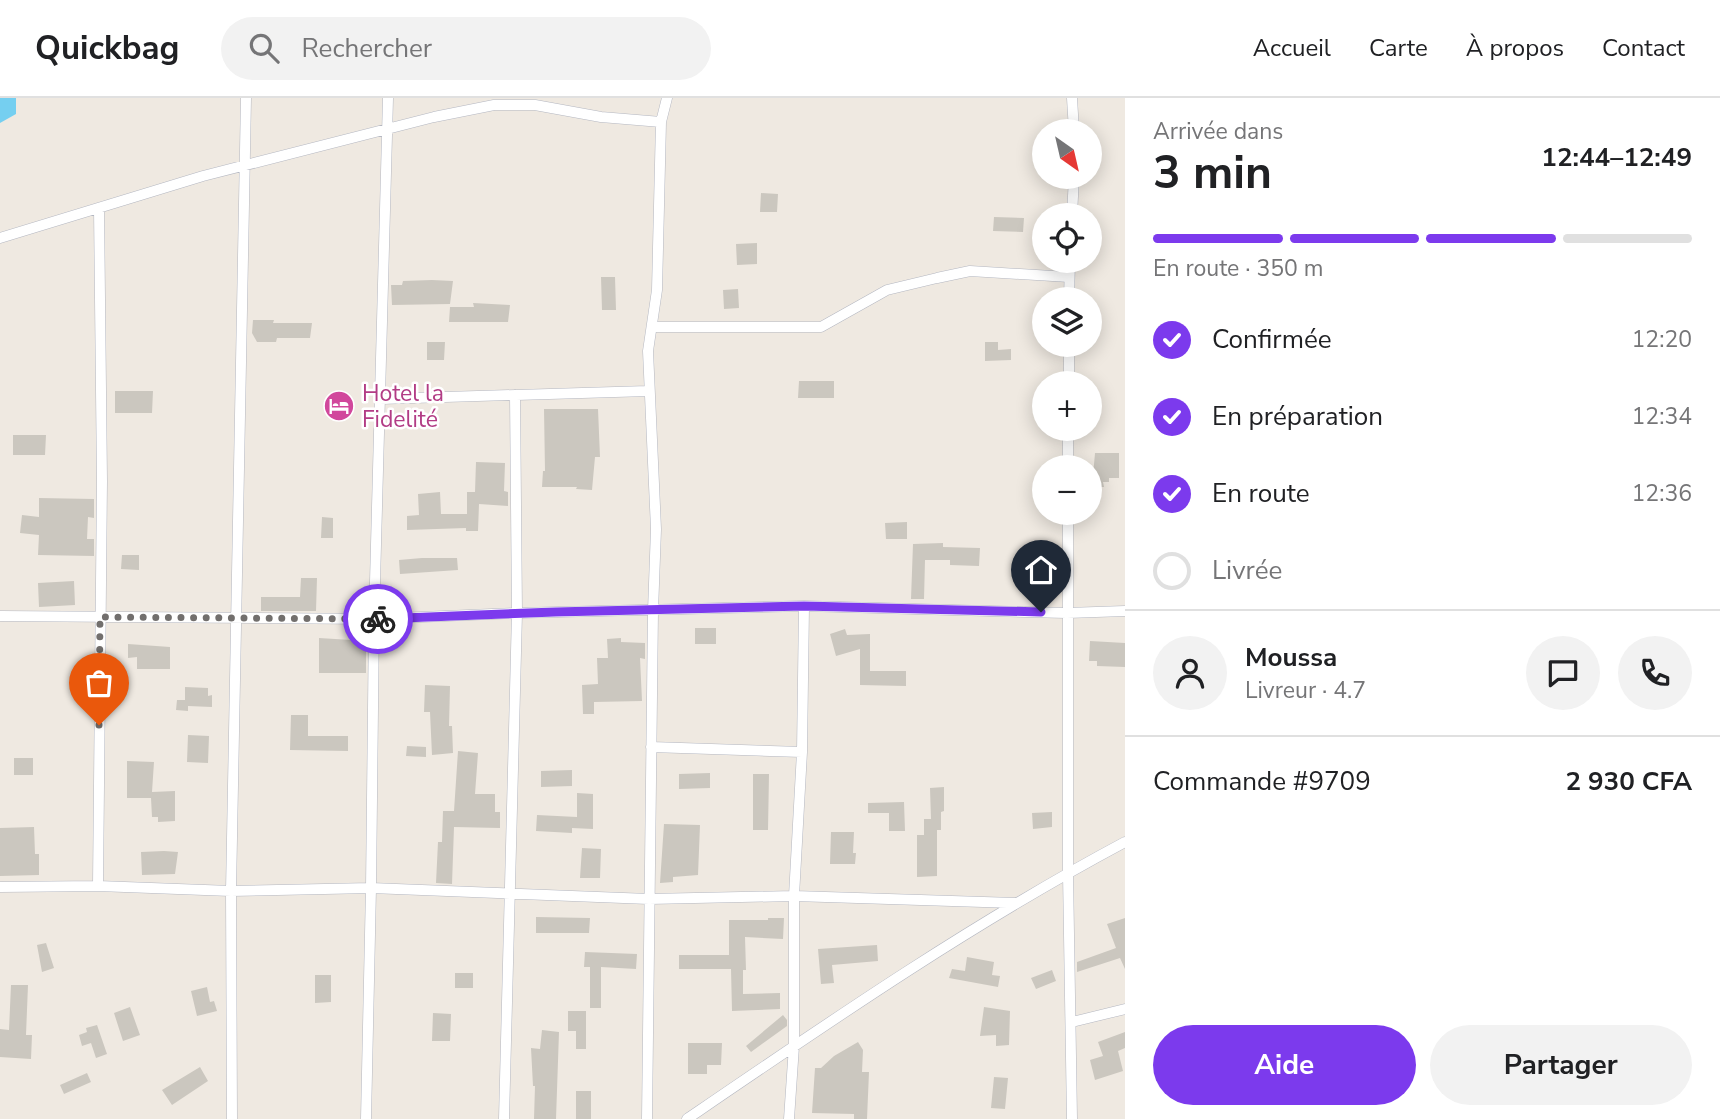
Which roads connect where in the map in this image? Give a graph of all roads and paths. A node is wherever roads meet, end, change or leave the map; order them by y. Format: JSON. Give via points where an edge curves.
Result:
{"nodes":[{"id":1,"x":246,"y":98,"type":"edge"},
{"id":2,"x":388,"y":98,"type":"edge"},
{"id":3,"x":667,"y":98,"type":"edge"},
{"id":4,"x":1072,"y":98,"type":"edge"},
{"id":5,"x":1073,"y":119,"type":"edge"},
{"id":6,"x":661,"y":122,"type":"junction"},
{"id":7,"x":388,"y":128,"type":"junction"},
{"id":8,"x":245,"y":165,"type":"junction"},
{"id":9,"x":99,"y":208,"type":"junction"},
{"id":10,"x":0,"y":238,"type":"edge"},
{"id":11,"x":1069,"y":273,"type":"edge"},
{"id":12,"x":1069,"y":276,"type":"junction"},
{"id":13,"x":1069,"y":287,"type":"edge"},
{"id":14,"x":652,"y":327,"type":"junction"},
{"id":15,"x":648,"y":391,"type":"junction"},
{"id":16,"x":515,"y":395,"type":"junction"},
{"id":17,"x":380,"y":399,"type":"junction"},
{"id":18,"x":1068,"y":525,"type":"edge"},
{"id":19,"x":804,"y":606,"type":"junction"},
{"id":20,"x":653,"y":611,"type":"junction"},
{"id":21,"x":1125,"y":611,"type":"edge"},
{"id":22,"x":517,"y":613,"type":"junction"},
{"id":23,"x":1067,"y":613,"type":"junction"},
{"id":24,"x":0,"y":617,"type":"edge"},
{"id":25,"x":100,"y":617,"type":"junction"},
{"id":26,"x":236,"y":618,"type":"junction"},
{"id":27,"x":374,"y":619,"type":"junction"},
{"id":28,"x":651,"y":747,"type":"junction"},
{"id":29,"x":802,"y":752,"type":"junction"},
{"id":30,"x":1125,"y":842,"type":"edge"},
{"id":31,"x":1068,"y":873,"type":"junction"},
{"id":32,"x":98,"y":886,"type":"junction"},
{"id":33,"x":0,"y":887,"type":"edge"},
{"id":34,"x":372,"y":888,"type":"junction"},
{"id":35,"x":231,"y":891,"type":"junction"},
{"id":36,"x":510,"y":892,"type":"junction"},
{"id":37,"x":794,"y":897,"type":"junction"},
{"id":38,"x":649,"y":899,"type":"junction"},
{"id":39,"x":1015,"y":903,"type":"junction"},
{"id":40,"x":1125,"y":1009,"type":"edge"},
{"id":41,"x":1072,"y":1022,"type":"junction"},
{"id":42,"x":794,"y":1046,"type":"junction"},
{"id":43,"x":232,"y":1119,"type":"edge"},
{"id":44,"x":366,"y":1119,"type":"edge"},
{"id":45,"x":504,"y":1119,"type":"edge"},
{"id":46,"x":648,"y":1119,"type":"edge"},
{"id":47,"x":687,"y":1119,"type":"edge"},
{"id":48,"x":789,"y":1119,"type":"edge"},
{"id":49,"x":1072,"y":1119,"type":"edge"}],
"edges":[{"from":1,"to":8,"type":"street"},
{"from":2,"to":7,"type":"street"},
{"from":3,"to":6,"type":"street"},
{"from":4,"to":5,"type":"street"},
{"from":6,"to":7,"type":"street","via":[[535,105],[494,105]]},
{"from":6,"to":14,"type":"street"},
{"from":7,"to":8,"type":"street"},
{"from":7,"to":17,"type":"street"},
{"from":8,"to":9,"type":"street"},
{"from":8,"to":26,"type":"street"},
{"from":9,"to":10,"type":"street"},
{"from":9,"to":25,"type":"street"},
{"from":11,"to":12,"type":"street"},
{"from":12,"to":13,"type":"street"},
{"from":12,"to":14,"type":"street","via":[[970,271],[887,290],[821,327]]},
{"from":14,"to":15,"type":"street"},
{"from":15,"to":16,"type":"street"},
{"from":15,"to":20,"type":"street","via":[[656,529]]},
{"from":16,"to":17,"type":"street"},
{"from":16,"to":22,"type":"street"},
{"from":17,"to":27,"type":"street"},
{"from":18,"to":23,"type":"street"},
{"from":19,"to":20,"type":"street"},
{"from":19,"to":23,"type":"street"},
{"from":19,"to":29,"type":"street"},
{"from":20,"to":22,"type":"street"},
{"from":20,"to":28,"type":"street"},
{"from":21,"to":23,"type":"street"},
{"from":22,"to":27,"type":"street"},
{"from":22,"to":36,"type":"street"},
{"from":23,"to":31,"type":"street"},
{"from":24,"to":25,"type":"street"},
{"from":25,"to":26,"type":"street"},
{"from":25,"to":32,"type":"street"},
{"from":26,"to":27,"type":"street"},
{"from":26,"to":35,"type":"street"},
{"from":27,"to":34,"type":"street"},
{"from":28,"to":29,"type":"street"},
{"from":28,"to":38,"type":"street"},
{"from":29,"to":37,"type":"street"},
{"from":30,"to":31,"type":"street"},
{"from":31,"to":39,"type":"street"},
{"from":31,"to":41,"type":"street"},
{"from":32,"to":33,"type":"street"},
{"from":32,"to":35,"type":"street"},
{"from":34,"to":35,"type":"street"},
{"from":34,"to":36,"type":"street"},
{"from":34,"to":44,"type":"street"},
{"from":35,"to":43,"type":"street"},
{"from":36,"to":38,"type":"street"},
{"from":36,"to":45,"type":"street"},
{"from":37,"to":38,"type":"street"},
{"from":37,"to":39,"type":"street"},
{"from":37,"to":42,"type":"street"},
{"from":38,"to":46,"type":"street"},
{"from":39,"to":42,"type":"street"},
{"from":40,"to":41,"type":"street"},
{"from":41,"to":49,"type":"street"},
{"from":42,"to":47,"type":"street"},
{"from":42,"to":48,"type":"street"}]}
